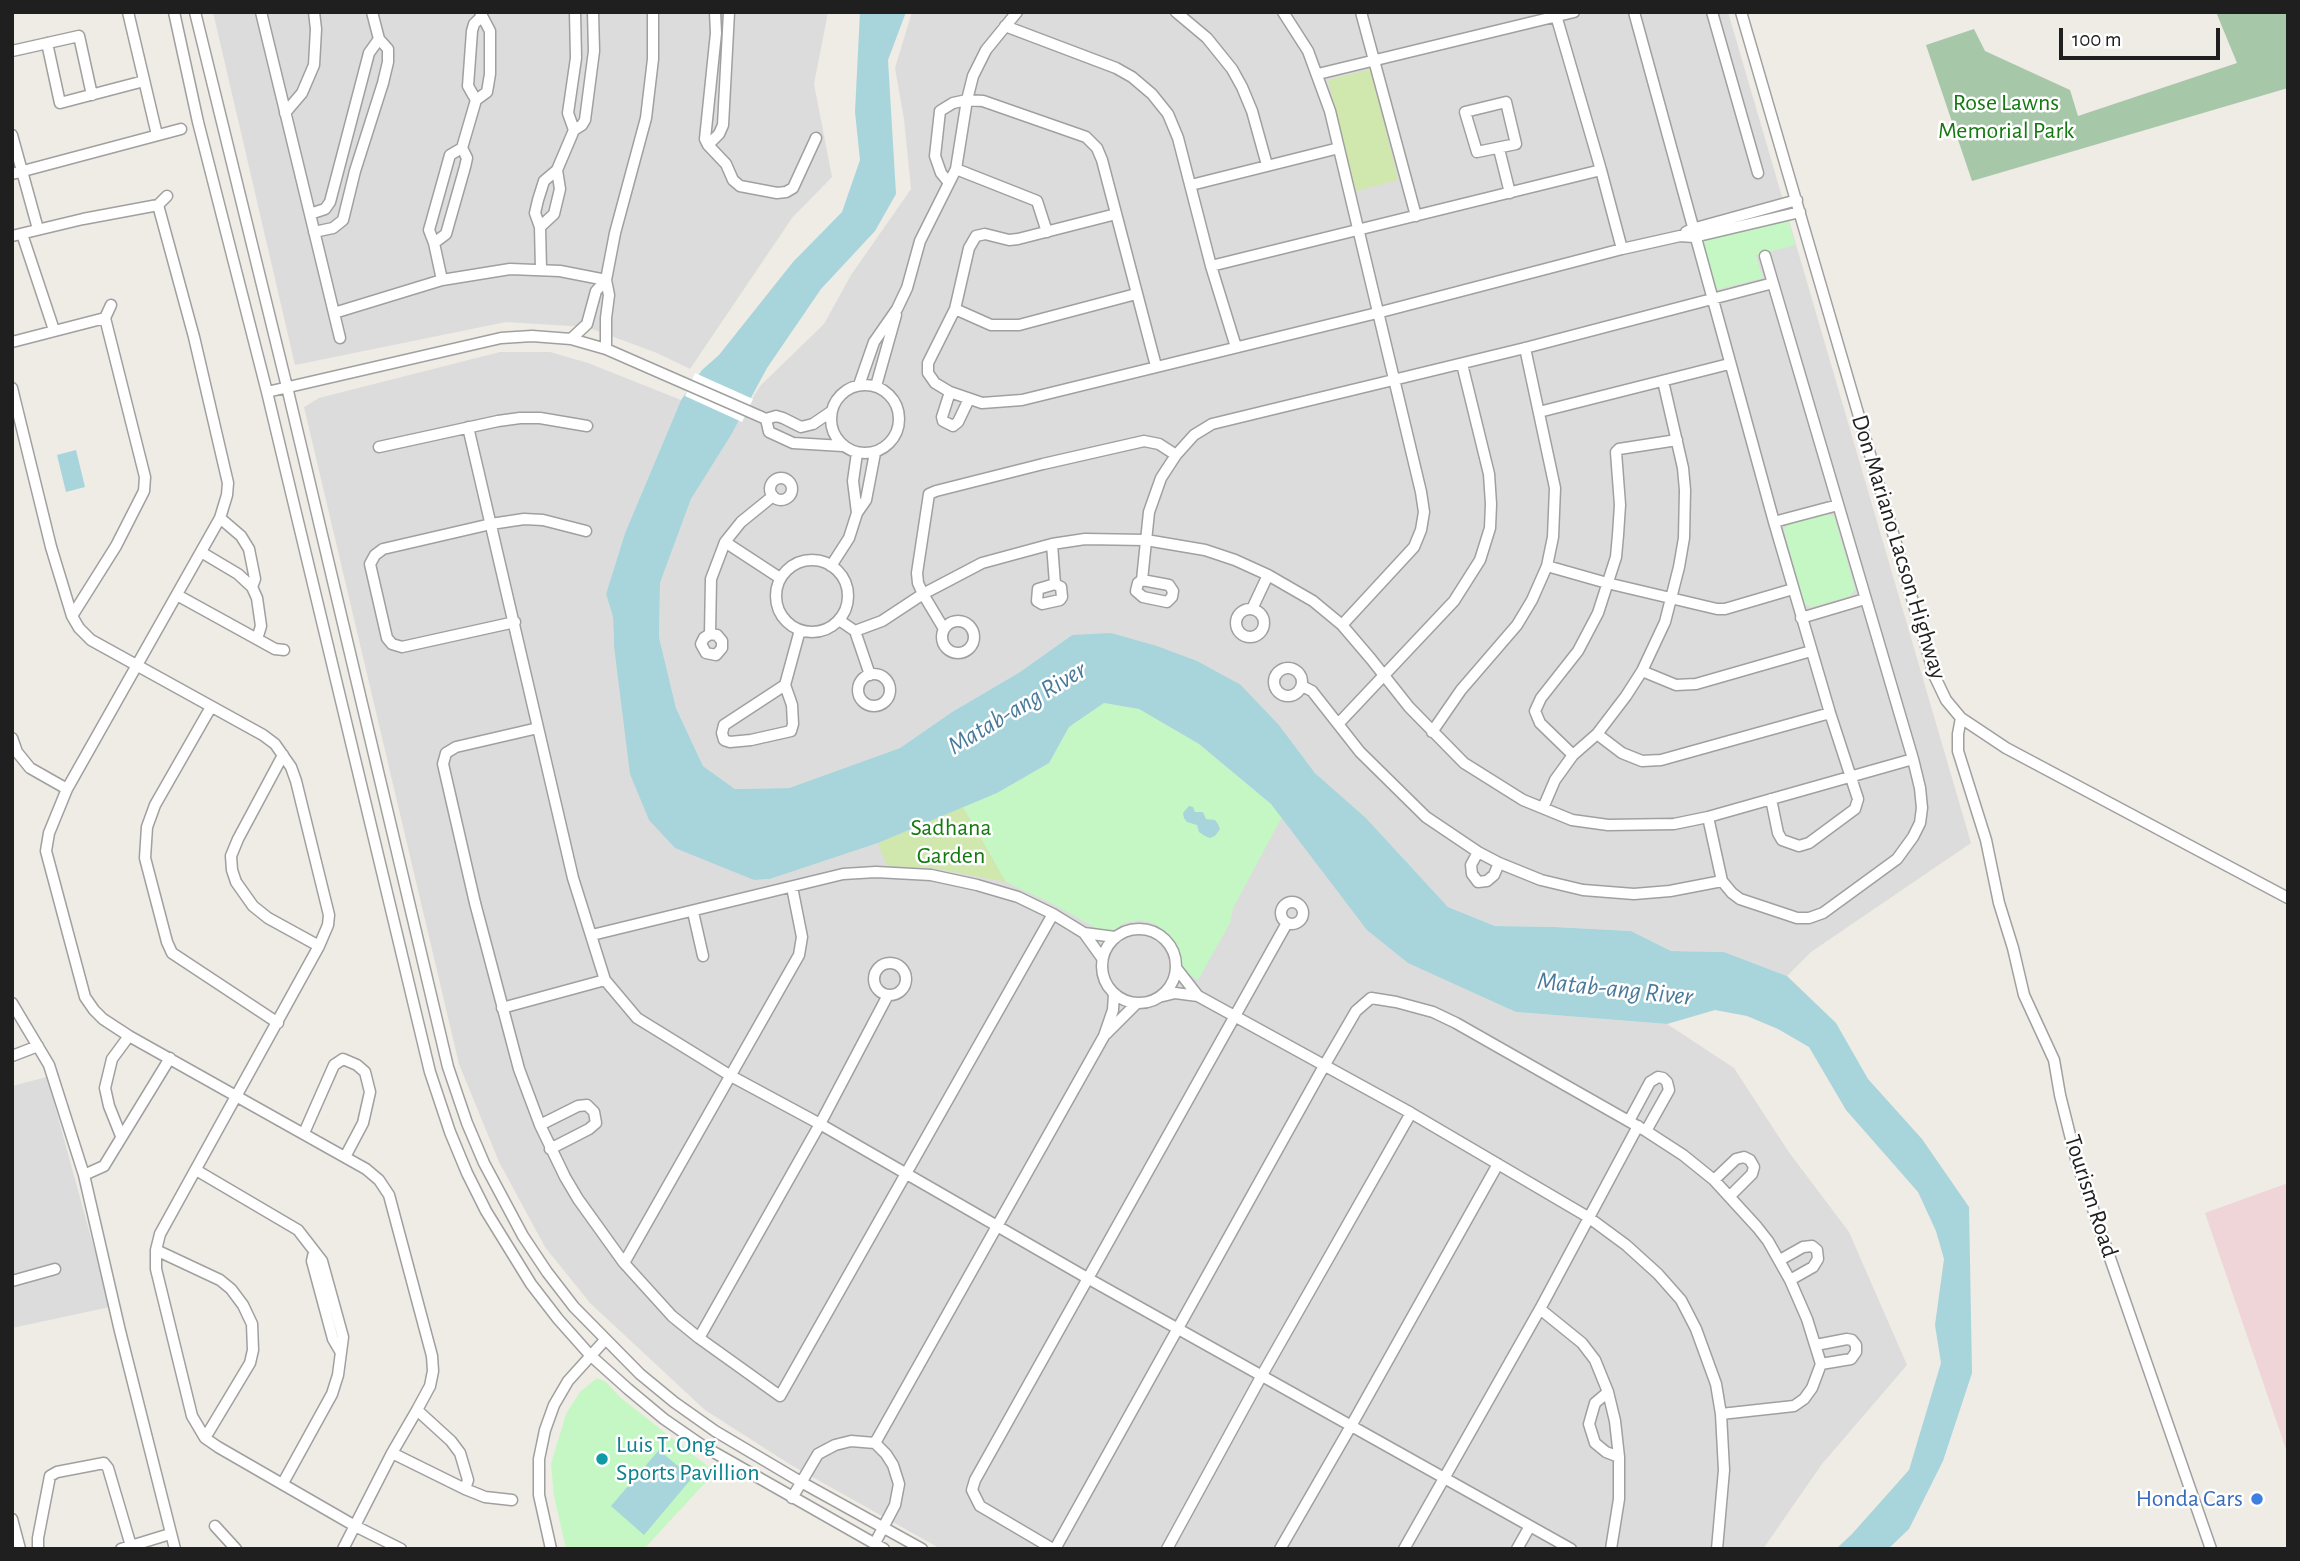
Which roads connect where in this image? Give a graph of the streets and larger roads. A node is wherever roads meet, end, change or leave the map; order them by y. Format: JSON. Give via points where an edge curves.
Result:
{"nodes":[{"id":1,"x":128,"y":12,"type":"edge"},
{"id":2,"x":174,"y":12,"type":"edge"},
{"id":3,"x":195,"y":12,"type":"edge"},
{"id":4,"x":261,"y":12,"type":"edge"},
{"id":5,"x":314,"y":12,"type":"edge"},
{"id":6,"x":372,"y":12,"type":"edge"},
{"id":7,"x":575,"y":12,"type":"edge"},
{"id":8,"x":593,"y":12,"type":"edge"},
{"id":9,"x":653,"y":12,"type":"edge"},
{"id":10,"x":715,"y":12,"type":"edge"},
{"id":11,"x":729,"y":12,"type":"edge"},
{"id":12,"x":1017,"y":12,"type":"edge"},
{"id":13,"x":1175,"y":12,"type":"edge"},
{"id":14,"x":1283,"y":12,"type":"edge"},
{"id":15,"x":1361,"y":12,"type":"edge"},
{"id":16,"x":1574,"y":12,"type":"edge"},
{"id":17,"x":1634,"y":12,"type":"edge"},
{"id":18,"x":1712,"y":12,"type":"edge"},
{"id":19,"x":1741,"y":12,"type":"edge"},
{"id":20,"x":481,"y":14,"type":"edge"},
{"id":21,"x":1555,"y":14,"type":"edge"},
{"id":22,"x":1005,"y":26,"type":"junction"},
{"id":23,"x":379,"y":39,"type":"junction"},
{"id":24,"x":47,"y":43,"type":"junction"},
{"id":25,"x":12,"y":51,"type":"edge"},
{"id":26,"x":1376,"y":61,"type":"junction"},
{"id":27,"x":1318,"y":74,"type":"junction"},
{"id":28,"x":144,"y":81,"type":"junction"},
{"id":29,"x":92,"y":95,"type":"junction"},
{"id":30,"x":476,"y":100,"type":"junction"},
{"id":31,"x":967,"y":100,"type":"junction"},
{"id":32,"x":285,"y":113,"type":"junction"},
{"id":33,"x":181,"y":129,"type":"dead end"},
{"id":34,"x":574,"y":130,"type":"junction"},
{"id":35,"x":12,"y":135,"type":"edge"},
{"id":36,"x":157,"y":135,"type":"junction"},
{"id":37,"x":816,"y":138,"type":"dead end"},
{"id":38,"x":708,"y":145,"type":"junction"},
{"id":39,"x":462,"y":148,"type":"junction"},
{"id":40,"x":1339,"y":148,"type":"junction"},
{"id":41,"x":1499,"y":149,"type":"junction"},
{"id":42,"x":1267,"y":165,"type":"junction"},
{"id":43,"x":956,"y":169,"type":"junction"},
{"id":44,"x":557,"y":170,"type":"junction"},
{"id":45,"x":1601,"y":170,"type":"junction"},
{"id":46,"x":17,"y":172,"type":"edge"},
{"id":47,"x":1758,"y":173,"type":"dead end"},
{"id":48,"x":948,"y":183,"type":"junction"},
{"id":49,"x":1191,"y":185,"type":"junction"},
{"id":50,"x":1510,"y":193,"type":"junction"},
{"id":51,"x":167,"y":196,"type":"dead end"},
{"id":52,"x":1797,"y":200,"type":"junction"},
{"id":53,"x":158,"y":205,"type":"junction"},
{"id":54,"x":1784,"y":209,"type":"junction"},
{"id":55,"x":1800,"y":212,"type":"junction"},
{"id":56,"x":310,"y":214,"type":"junction"},
{"id":57,"x":1116,"y":214,"type":"junction"},
{"id":58,"x":1416,"y":216,"type":"junction"},
{"id":59,"x":540,"y":227,"type":"junction"},
{"id":60,"x":38,"y":229,"type":"junction"},
{"id":61,"x":1359,"y":229,"type":"junction"},
{"id":62,"x":314,"y":232,"type":"junction"},
{"id":63,"x":1047,"y":232,"type":"junction"},
{"id":64,"x":1693,"y":233,"type":"junction"},
{"id":65,"x":17,"y":235,"type":"edge"},
{"id":66,"x":434,"y":243,"type":"junction"},
{"id":67,"x":1622,"y":248,"type":"junction"},
{"id":68,"x":1765,"y":256,"type":"dead end"},
{"id":69,"x":1211,"y":266,"type":"junction"},
{"id":70,"x":541,"y":269,"type":"junction"},
{"id":71,"x":442,"y":280,"type":"junction"},
{"id":72,"x":606,"y":280,"type":"junction"},
{"id":73,"x":1773,"y":283,"type":"junction"},
{"id":74,"x":1136,"y":294,"type":"junction"},
{"id":75,"x":1711,"y":300,"type":"junction"},
{"id":76,"x":110,"y":305,"type":"dead end"},
{"id":77,"x":897,"y":309,"type":"junction"},
{"id":78,"x":954,"y":309,"type":"junction"},
{"id":79,"x":334,"y":313,"type":"junction"},
{"id":80,"x":1377,"y":313,"type":"junction"},
{"id":81,"x":105,"y":318,"type":"junction"},
{"id":82,"x":54,"y":330,"type":"junction"},
{"id":83,"x":340,"y":338,"type":"dead end"},
{"id":84,"x":571,"y":339,"type":"junction"},
{"id":85,"x":12,"y":342,"type":"edge"},
{"id":86,"x":1236,"y":347,"type":"junction"},
{"id":87,"x":1524,"y":348,"type":"junction"},
{"id":88,"x":606,"y":349,"type":"junction"},
{"id":89,"x":1462,"y":364,"type":"junction"},
{"id":90,"x":1729,"y":364,"type":"junction"},
{"id":91,"x":1156,"y":366,"type":"junction"},
{"id":92,"x":1395,"y":380,"type":"junction"},
{"id":93,"x":1663,"y":381,"type":"junction"},
{"id":94,"x":859,"y":385,"type":"junction"},
{"id":95,"x":876,"y":386,"type":"junction"},
{"id":96,"x":287,"y":387,"type":"junction"},
{"id":97,"x":12,"y":388,"type":"edge"},
{"id":98,"x":267,"y":392,"type":"junction"},
{"id":99,"x":950,"y":392,"type":"junction"},
{"id":100,"x":968,"y":399,"type":"junction"},
{"id":101,"x":832,"y":411,"type":"junction"},
{"id":102,"x":1539,"y":412,"type":"junction"},
{"id":103,"x":766,"y":419,"type":"junction"},
{"id":104,"x":587,"y":426,"type":"dead end"},
{"id":105,"x":468,"y":428,"type":"junction"},
{"id":106,"x":1677,"y":440,"type":"junction"},
{"id":107,"x":843,"y":446,"type":"junction"},
{"id":108,"x":380,"y":447,"type":"dead end"},
{"id":109,"x":857,"y":453,"type":"junction"},
{"id":110,"x":875,"y":453,"type":"junction"},
{"id":111,"x":1176,"y":455,"type":"junction"},
{"id":112,"x":773,"y":496,"type":"dead end"},
{"id":113,"x":1838,"y":505,"type":"junction"},
{"id":114,"x":857,"y":513,"type":"junction"},
{"id":115,"x":220,"y":518,"type":"junction"},
{"id":116,"x":1774,"y":522,"type":"junction"},
{"id":117,"x":491,"y":524,"type":"junction"},
{"id":118,"x":586,"y":531,"type":"dead end"},
{"id":119,"x":1146,"y":540,"type":"junction"},
{"id":120,"x":725,"y":542,"type":"junction"},
{"id":121,"x":1052,"y":544,"type":"junction"},
{"id":122,"x":201,"y":552,"type":"junction"},
{"id":123,"x":831,"y":566,"type":"junction"},
{"id":124,"x":1547,"y":566,"type":"junction"},
{"id":125,"x":1268,"y":575,"type":"junction"},
{"id":126,"x":780,"y":578,"type":"junction"},
{"id":127,"x":1142,"y":580,"type":"dead end"},
{"id":128,"x":1607,"y":583,"type":"junction"},
{"id":129,"x":1055,"y":584,"type":"dead end"},
{"id":130,"x":252,"y":587,"type":"junction"},
{"id":131,"x":1793,"y":589,"type":"junction"},
{"id":132,"x":923,"y":594,"type":"junction"},
{"id":133,"x":177,"y":595,"type":"junction"},
{"id":134,"x":1671,"y":599,"type":"junction"},
{"id":135,"x":1865,"y":599,"type":"junction"},
{"id":136,"x":1252,"y":609,"type":"dead end"},
{"id":137,"x":72,"y":616,"type":"junction"},
{"id":138,"x":1801,"y":618,"type":"junction"},
{"id":139,"x":839,"y":620,"type":"junction"},
{"id":140,"x":515,"y":622,"type":"junction"},
{"id":141,"x":1342,"y":625,"type":"junction"},
{"id":142,"x":944,"y":628,"type":"dead end"},
{"id":143,"x":800,"y":630,"type":"junction"},
{"id":144,"x":855,"y":631,"type":"junction"},
{"id":145,"x":710,"y":634,"type":"dead end"},
{"id":146,"x":257,"y":639,"type":"junction"},
{"id":147,"x":284,"y":650,"type":"dead end"},
{"id":148,"x":1811,"y":651,"type":"junction"},
{"id":149,"x":138,"y":667,"type":"junction"},
{"id":150,"x":1642,"y":671,"type":"junction"},
{"id":151,"x":870,"y":675,"type":"dead end"},
{"id":152,"x":1384,"y":675,"type":"junction"},
{"id":153,"x":785,"y":685,"type":"junction"},
{"id":154,"x":1302,"y":686,"type":"dead end"},
{"id":155,"x":211,"y":707,"type":"junction"},
{"id":156,"x":1830,"y":713,"type":"junction"},
{"id":157,"x":1961,"y":718,"type":"junction"},
{"id":158,"x":1339,"y":723,"type":"junction"},
{"id":159,"x":538,"y":729,"type":"junction"},
{"id":160,"x":1432,"y":732,"type":"junction"},
{"id":161,"x":1597,"y":734,"type":"junction"},
{"id":162,"x":12,"y":738,"type":"edge"},
{"id":163,"x":284,"y":755,"type":"junction"},
{"id":164,"x":1573,"y":755,"type":"junction"},
{"id":165,"x":1913,"y":758,"type":"junction"},
{"id":166,"x":1851,"y":775,"type":"junction"},
{"id":167,"x":67,"y":789,"type":"junction"},
{"id":168,"x":1771,"y":799,"type":"junction"},
{"id":169,"x":1543,"y":808,"type":"junction"},
{"id":170,"x":1708,"y":817,"type":"junction"},
{"id":171,"x":1478,"y":852,"type":"junction"},
{"id":172,"x":1499,"y":863,"type":"junction"},
{"id":173,"x":1722,"y":881,"type":"junction"},
{"id":174,"x":792,"y":887,"type":"junction"},
{"id":175,"x":2288,"y":898,"type":"edge"},
{"id":176,"x":692,"y":912,"type":"junction"},
{"id":177,"x":1053,"y":914,"type":"junction"},
{"id":178,"x":1287,"y":923,"type":"dead end"},
{"id":179,"x":1084,"y":933,"type":"junction"},
{"id":180,"x":592,"y":936,"type":"junction"},
{"id":181,"x":1115,"y":937,"type":"junction"},
{"id":182,"x":319,"y":946,"type":"junction"},
{"id":183,"x":703,"y":956,"type":"dead end"},
{"id":184,"x":1102,"y":958,"type":"junction"},
{"id":185,"x":1177,"y":969,"type":"junction"},
{"id":186,"x":605,"y":980,"type":"junction"},
{"id":187,"x":1114,"y":994,"type":"junction"},
{"id":188,"x":888,"y":995,"type":"dead end"},
{"id":189,"x":1163,"y":996,"type":"junction"},
{"id":190,"x":1198,"y":996,"type":"junction"},
{"id":191,"x":12,"y":1003,"type":"edge"},
{"id":192,"x":1137,"y":1003,"type":"junction"},
{"id":193,"x":502,"y":1008,"type":"junction"},
{"id":194,"x":1236,"y":1018,"type":"junction"},
{"id":195,"x":278,"y":1023,"type":"junction"},
{"id":196,"x":129,"y":1036,"type":"junction"},
{"id":197,"x":1104,"y":1037,"type":"junction"},
{"id":198,"x":38,"y":1046,"type":"junction"},
{"id":199,"x":12,"y":1056,"type":"edge"},
{"id":200,"x":170,"y":1058,"type":"junction"},
{"id":201,"x":1324,"y":1066,"type":"junction"},
{"id":202,"x":731,"y":1076,"type":"junction"},
{"id":203,"x":236,"y":1097,"type":"junction"},
{"id":204,"x":1411,"y":1114,"type":"junction"},
{"id":205,"x":820,"y":1124,"type":"junction"},
{"id":206,"x":540,"y":1125,"type":"junction"},
{"id":207,"x":1638,"y":1126,"type":"junction"},
{"id":208,"x":304,"y":1133,"type":"junction"},
{"id":209,"x":121,"y":1136,"type":"junction"},
{"id":210,"x":550,"y":1149,"type":"junction"},
{"id":211,"x":345,"y":1157,"type":"junction"},
{"id":212,"x":1498,"y":1164,"type":"junction"},
{"id":213,"x":196,"y":1170,"type":"junction"},
{"id":214,"x":905,"y":1173,"type":"junction"},
{"id":215,"x":84,"y":1175,"type":"junction"},
{"id":216,"x":1714,"y":1180,"type":"junction"},
{"id":217,"x":1730,"y":1196,"type":"junction"},
{"id":218,"x":1588,"y":1217,"type":"junction"},
{"id":219,"x":997,"y":1225,"type":"junction"},
{"id":220,"x":156,"y":1250,"type":"junction"},
{"id":221,"x":1780,"y":1260,"type":"junction"},
{"id":222,"x":624,"y":1263,"type":"junction"},
{"id":223,"x":55,"y":1269,"type":"dead end"},
{"id":224,"x":1089,"y":1279,"type":"junction"},
{"id":225,"x":1790,"y":1280,"type":"junction"},
{"id":226,"x":12,"y":1281,"type":"edge"},
{"id":227,"x":1540,"y":1309,"type":"junction"},
{"id":228,"x":1177,"y":1328,"type":"junction"},
{"id":229,"x":699,"y":1338,"type":"junction"},
{"id":230,"x":605,"y":1340,"type":"junction"},
{"id":231,"x":1816,"y":1345,"type":"junction"},
{"id":232,"x":590,"y":1355,"type":"junction"},
{"id":233,"x":1821,"y":1364,"type":"junction"},
{"id":234,"x":1262,"y":1375,"type":"junction"},
{"id":235,"x":1608,"y":1392,"type":"junction"},
{"id":236,"x":417,"y":1410,"type":"junction"},
{"id":237,"x":1721,"y":1414,"type":"junction"},
{"id":238,"x":1352,"y":1426,"type":"junction"},
{"id":239,"x":205,"y":1438,"type":"junction"},
{"id":240,"x":875,"y":1443,"type":"junction"},
{"id":241,"x":392,"y":1453,"type":"junction"},
{"id":242,"x":1619,"y":1457,"type":"junction"},
{"id":243,"x":1443,"y":1479,"type":"junction"},
{"id":244,"x":801,"y":1482,"type":"junction"},
{"id":245,"x":284,"y":1483,"type":"junction"},
{"id":246,"x":465,"y":1489,"type":"junction"},
{"id":247,"x":792,"y":1498,"type":"junction"},
{"id":248,"x":512,"y":1500,"type":"dead end"},
{"id":249,"x":12,"y":1519,"type":"edge"},
{"id":250,"x":355,"y":1526,"type":"junction"},
{"id":251,"x":1530,"y":1526,"type":"junction"},
{"id":252,"x":215,"y":1527,"type":"dead end"},
{"id":253,"x":884,"y":1528,"type":"junction"},
{"id":254,"x":170,"y":1534,"type":"junction"},
{"id":255,"x":880,"y":1546,"type":"edge"},
{"id":256,"x":126,"y":1547,"type":"edge"},
{"id":257,"x":20,"y":1549,"type":"edge"},
{"id":258,"x":38,"y":1549,"type":"edge"},
{"id":259,"x":175,"y":1549,"type":"edge"},
{"id":260,"x":236,"y":1549,"type":"edge"},
{"id":261,"x":342,"y":1549,"type":"edge"},
{"id":262,"x":401,"y":1549,"type":"edge"},
{"id":263,"x":551,"y":1549,"type":"edge"},
{"id":264,"x":922,"y":1549,"type":"edge"},
{"id":265,"x":1054,"y":1549,"type":"edge"},
{"id":266,"x":1167,"y":1549,"type":"edge"},
{"id":267,"x":1279,"y":1549,"type":"edge"},
{"id":268,"x":1404,"y":1549,"type":"edge"},
{"id":269,"x":1517,"y":1549,"type":"edge"},
{"id":270,"x":1572,"y":1549,"type":"edge"},
{"id":271,"x":1611,"y":1549,"type":"edge"},
{"id":272,"x":1717,"y":1549,"type":"edge"},
{"id":273,"x":2211,"y":1549,"type":"edge"}],
"edges":[{"from":1,"to":28,"type":"street"},
{"from":2,"to":98,"type":"street"},
{"from":3,"to":96,"type":"street"},
{"from":4,"to":32,"type":"street"},
{"from":5,"to":32,"type":"street","via":[[314,65],[302,93]]},
{"from":6,"to":23,"type":"street"},
{"from":7,"to":34,"type":"street","via":[[576,58],[568,113]]},
{"from":8,"to":34,"type":"street","via":[[594,51],[585,120]]},
{"from":9,"to":72,"type":"street","via":[[646,118]]},
{"from":10,"to":38,"type":"street"},
{"from":11,"to":38,"type":"street","via":[[723,125]]},
{"from":12,"to":22,"type":"street"},
{"from":13,"to":42,"type":"street","via":[[1207,38],[1232,69],[1252,111]]},
{"from":14,"to":27,"type":"street"},
{"from":15,"to":26,"type":"street"},
{"from":16,"to":21,"type":"street"},
{"from":17,"to":64,"type":"street"},
{"from":18,"to":47,"type":"street"},
{"from":19,"to":52,"type":"street","name":"Don Mariano Lacson Highway"},
{"from":20,"to":30,"type":"street","via":[[472,31],[468,86]]},
{"from":20,"to":30,"type":"street","via":[[489,25],[491,49],[487,92]]},
{"from":21,"to":26,"type":"street"},
{"from":21,"to":45,"type":"street"},
{"from":22,"to":31,"type":"street","via":[[982,56]]},
{"from":22,"to":49,"type":"street","via":[[1116,68],[1152,94],[1178,138]]},
{"from":23,"to":56,"type":"street","via":[[369,53],[330,202]]},
{"from":23,"to":62,"type":"street","via":[[388,49],[388,62],[343,220],[333,228]]},
{"from":24,"to":25,"type":"street"},
{"from":24,"to":29,"type":"street","via":[[79,36]]},
{"from":24,"to":29,"type":"street","via":[[60,103]]},
{"from":26,"to":27,"type":"street"},
{"from":26,"to":58,"type":"street"},
{"from":27,"to":40,"type":"street"},
{"from":28,"to":29,"type":"street"},
{"from":28,"to":36,"type":"street"},
{"from":30,"to":39,"type":"street"},
{"from":31,"to":43,"type":"street"},
{"from":31,"to":48,"type":"street","via":[[940,111],[935,156]]},
{"from":31,"to":57,"type":"street","via":[[983,101],[1086,137],[1102,160]]},
{"from":32,"to":56,"type":"street"},
{"from":33,"to":36,"type":"street"},
{"from":34,"to":44,"type":"street"},
{"from":35,"to":46,"type":"street"},
{"from":36,"to":46,"type":"street"},
{"from":37,"to":38,"type":"street","via":[[793,188],[777,193],[740,186]]},
{"from":39,"to":66,"type":"street","via":[[467,158],[446,234]]},
{"from":39,"to":66,"type":"street","via":[[450,155],[431,218]]},
{"from":40,"to":42,"type":"street"},
{"from":40,"to":61,"type":"street"},
{"from":41,"to":41,"type":"street","via":[[1516,144],[1506,102],[1465,112],[1477,152]]},
{"from":41,"to":50,"type":"street"},
{"from":42,"to":49,"type":"street"},
{"from":43,"to":48,"type":"street"},
{"from":43,"to":63,"type":"street","via":[[1037,201]]},
{"from":44,"to":59,"type":"street","via":[[560,190],[554,214]]},
{"from":44,"to":59,"type":"street","via":[[544,181],[538,200],[535,213]]},
{"from":45,"to":50,"type":"street"},
{"from":45,"to":67,"type":"street"},
{"from":46,"to":60,"type":"street"},
{"from":48,"to":77,"type":"street","via":[[920,241]]},
{"from":49,"to":69,"type":"street"},
{"from":50,"to":58,"type":"street"},
{"from":51,"to":53,"type":"street"},
{"from":52,"to":54,"type":"street"},
{"from":52,"to":55,"type":"street","name":"Don Mariano Lacson Highway"},
{"from":53,"to":60,"type":"street"},
{"from":53,"to":115,"type":"street","via":[[228,483]]},
{"from":54,"to":55,"type":"street"},
{"from":54,"to":64,"type":"street"},
{"from":55,"to":157,"type":"street","name":"Don Mariano Lacson Highway","via":[[1935,677]]},
{"from":56,"to":62,"type":"street"},
{"from":57,"to":63,"type":"street"},
{"from":57,"to":74,"type":"street"},
{"from":58,"to":61,"type":"street"},
{"from":59,"to":70,"type":"street"},
{"from":60,"to":65,"type":"street"},
{"from":61,"to":69,"type":"street"},
{"from":61,"to":80,"type":"street"},
{"from":62,"to":79,"type":"street"},
{"from":63,"to":78,"type":"street","via":[[1009,240],[976,236]]},
{"from":64,"to":67,"type":"street"},
{"from":64,"to":75,"type":"street"},
{"from":65,"to":82,"type":"street"},
{"from":66,"to":71,"type":"street"},
{"from":67,"to":80,"type":"street"},
{"from":68,"to":73,"type":"street"},
{"from":69,"to":86,"type":"street"},
{"from":70,"to":71,"type":"street"},
{"from":70,"to":72,"type":"street"},
{"from":71,"to":79,"type":"street"},
{"from":72,"to":84,"type":"street","via":[[596,291],[587,324]]},
{"from":72,"to":88,"type":"street"},
{"from":73,"to":75,"type":"street"},
{"from":73,"to":113,"type":"street"},
{"from":74,"to":78,"type":"street","via":[[1019,325],[991,325]]},
{"from":74,"to":91,"type":"street"},
{"from":75,"to":87,"type":"street"},
{"from":75,"to":90,"type":"street"},
{"from":76,"to":81,"type":"street"},
{"from":77,"to":94,"type":"street","via":[[874,342]]},
{"from":77,"to":95,"type":"street"},
{"from":78,"to":99,"type":"street","via":[[928,363],[935,383]]},
{"from":79,"to":83,"type":"street"},
{"from":80,"to":86,"type":"street"},
{"from":80,"to":92,"type":"street"},
{"from":81,"to":82,"type":"street"},
{"from":81,"to":137,"type":"street","via":[[145,477],[144,491]]},
{"from":82,"to":85,"type":"street"},
{"from":84,"to":88,"type":"street"},
{"from":84,"to":96,"type":"street","via":[[501,338]]},
{"from":86,"to":91,"type":"street"},
{"from":87,"to":89,"type":"street"},
{"from":87,"to":102,"type":"street"},
{"from":88,"to":103,"type":"street"},
{"from":89,"to":92,"type":"street"},
{"from":89,"to":152,"type":"street","via":[[1489,474],[1490,528],[1480,559],[1454,601]]},
{"from":90,"to":93,"type":"street"},
{"from":90,"to":116,"type":"street"},
{"from":91,"to":100,"type":"street","via":[[1022,400],[982,403]]},
{"from":92,"to":111,"type":"street","via":[[1212,424]]},
{"from":92,"to":141,"type":"street","via":[[1421,492],[1421,530],[1404,560]]},
{"from":93,"to":102,"type":"street"},
{"from":93,"to":106,"type":"street"},
{"from":94,"to":95,"type":"street"},
{"from":94,"to":101,"type":"street","via":[[837,399]]},
{"from":95,"to":110,"type":"street","via":[[894,399],[900,420],[893,441]]},
{"from":96,"to":98,"type":"street"},
{"from":96,"to":230,"type":"street","via":[[448,1067],[484,1163],[523,1236]]},
{"from":97,"to":137,"type":"street"},
{"from":98,"to":232,"type":"street","via":[[430,1072],[450,1132],[486,1211],[531,1284]]},
{"from":99,"to":100,"type":"street"},
{"from":99,"to":100,"type":"street","via":[[942,417],[953,426]]},
{"from":101,"to":103,"type":"street","via":[[800,427],[776,416]]},
{"from":101,"to":107,"type":"street","via":[[832,430]]},
{"from":102,"to":124,"type":"street","via":[[1555,488]]},
{"from":103,"to":107,"type":"street","via":[[769,432],[793,443]]},
{"from":104,"to":105,"type":"street","via":[[540,418]]},
{"from":105,"to":108,"type":"street"},
{"from":105,"to":117,"type":"street"},
{"from":106,"to":128,"type":"street","via":[[1616,452],[1620,505],[1616,557]]},
{"from":106,"to":134,"type":"street","via":[[1683,468],[1684,538]]},
{"from":107,"to":109,"type":"street"},
{"from":109,"to":110,"type":"street"},
{"from":109,"to":114,"type":"street","via":[[853,481]]},
{"from":110,"to":114,"type":"street","via":[[866,500]]},
{"from":111,"to":119,"type":"street","via":[[1153,495]]},
{"from":111,"to":132,"type":"street","via":[[1144,441],[932,492],[917,562]]},
{"from":112,"to":120,"type":"street"},
{"from":113,"to":116,"type":"street"},
{"from":113,"to":135,"type":"street"},
{"from":114,"to":123,"type":"street","via":[[849,538]]},
{"from":115,"to":122,"type":"street"},
{"from":115,"to":130,"type":"street","via":[[242,536],[249,549],[255,579]]},
{"from":116,"to":131,"type":"street"},
{"from":117,"to":118,"type":"street","via":[[543,520]]},
{"from":117,"to":140,"type":"street"},
{"from":117,"to":140,"type":"street","via":[[383,549],[375,555],[370,564],[387,638],[402,647]]},
{"from":119,"to":121,"type":"street","via":[[1085,539]]},
{"from":119,"to":125,"type":"street","via":[[1205,550]]},
{"from":119,"to":127,"type":"street"},
{"from":120,"to":126,"type":"street"},
{"from":120,"to":145,"type":"street","via":[[711,579]]},
{"from":121,"to":129,"type":"street"},
{"from":121,"to":132,"type":"street","via":[[982,563]]},
{"from":122,"to":130,"type":"street"},
{"from":122,"to":133,"type":"street"},
{"from":123,"to":126,"type":"street","via":[[821,561],[797,562]]},
{"from":123,"to":139,"type":"street","via":[[840,574],[848,597]]},
{"from":124,"to":128,"type":"street"},
{"from":124,"to":160,"type":"street","via":[[1517,625]]},
{"from":125,"to":136,"type":"street"},
{"from":125,"to":141,"type":"street","via":[[1314,601]]},
{"from":126,"to":143,"type":"street","via":[[776,602],[789,624]]},
{"from":128,"to":134,"type":"street"},
{"from":128,"to":164,"type":"street","via":[[1578,651],[1535,711],[1540,723]]},
{"from":130,"to":146,"type":"street","via":[[261,626]]},
{"from":131,"to":134,"type":"street","via":[[1725,609]]},
{"from":131,"to":138,"type":"street"},
{"from":132,"to":142,"type":"street"},
{"from":132,"to":144,"type":"street","via":[[882,621]]},
{"from":133,"to":146,"type":"street"},
{"from":133,"to":149,"type":"street"},
{"from":134,"to":150,"type":"street"},
{"from":135,"to":138,"type":"street"},
{"from":135,"to":165,"type":"street"},
{"from":137,"to":149,"type":"street","via":[[91,640]]},
{"from":138,"to":148,"type":"street"},
{"from":139,"to":143,"type":"street","via":[[821,631]]},
{"from":139,"to":144,"type":"street"},
{"from":140,"to":159,"type":"street"},
{"from":141,"to":152,"type":"street"},
{"from":143,"to":153,"type":"street"},
{"from":144,"to":151,"type":"street"},
{"from":146,"to":147,"type":"street"},
{"from":148,"to":150,"type":"street","via":[[1696,684],[1676,685]]},
{"from":148,"to":156,"type":"street"},
{"from":149,"to":155,"type":"street"},
{"from":149,"to":167,"type":"street"},
{"from":150,"to":161,"type":"street"},
{"from":152,"to":158,"type":"street"},
{"from":152,"to":160,"type":"street"},
{"from":153,"to":153,"type":"street","via":[[724,725],[724,740],[751,740],[791,731],[792,705]]},
{"from":154,"to":158,"type":"street","via":[[1312,691]]},
{"from":155,"to":163,"type":"street","via":[[263,734]]},
{"from":155,"to":195,"type":"street","via":[[155,805],[147,828],[145,858],[172,953]]},
{"from":156,"to":161,"type":"street","via":[[1661,760],[1642,761],[1622,753]]},
{"from":156,"to":166,"type":"street"},
{"from":157,"to":175,"type":"street","name":"Don Mariano Lacson Highway","via":[[2006,748]]},
{"from":157,"to":273,"type":"street","name":"Tourism Road","via":[[1958,751],[1986,840],[2024,995],[2054,1060],[2077,1163]]},
{"from":158,"to":171,"type":"street","via":[[1360,752],[1410,803]]},
{"from":159,"to":180,"type":"street","via":[[573,878]]},
{"from":159,"to":193,"type":"street","via":[[456,747],[446,753],[443,764]]},
{"from":160,"to":169,"type":"street","via":[[1477,773]]},
{"from":161,"to":164,"type":"street"},
{"from":162,"to":167,"type":"street","via":[[30,768]]},
{"from":163,"to":182,"type":"street","via":[[296,781],[329,915]]},
{"from":163,"to":182,"type":"street","via":[[230,856],[232,870],[253,906]]},
{"from":164,"to":169,"type":"street"},
{"from":165,"to":166,"type":"street"},
{"from":165,"to":173,"type":"street","via":[[1922,808],[1913,837],[1897,859],[1823,913],[1797,918],[1740,900]]},
{"from":166,"to":168,"type":"street"},
{"from":166,"to":168,"type":"street","via":[[1858,799],[1855,809],[1809,843],[1799,846],[1782,840]]},
{"from":167,"to":196,"type":"street","via":[[46,851],[85,997],[103,1019]]},
{"from":168,"to":170,"type":"street"},
{"from":169,"to":170,"type":"street","via":[[1572,820],[1608,825],[1674,824]]},
{"from":170,"to":173,"type":"street"},
{"from":171,"to":172,"type":"street"},
{"from":171,"to":172,"type":"street","via":[[1471,865],[1478,882],[1494,875]]},
{"from":172,"to":173,"type":"street","via":[[1541,880],[1633,894]]},
{"from":174,"to":176,"type":"street"},
{"from":174,"to":177,"type":"street","via":[[842,874],[931,875],[1018,897]]},
{"from":174,"to":202,"type":"street","via":[[802,937],[799,955]]},
{"from":176,"to":180,"type":"street"},
{"from":176,"to":183,"type":"street"},
{"from":177,"to":179,"type":"street"},
{"from":177,"to":214,"type":"street"},
{"from":178,"to":194,"type":"street"},
{"from":179,"to":181,"type":"street"},
{"from":179,"to":184,"type":"street"},
{"from":180,"to":186,"type":"street"},
{"from":181,"to":184,"type":"street"},
{"from":181,"to":185,"type":"street","via":[[1135,928],[1156,933],[1172,947]]},
{"from":182,"to":195,"type":"street"},
{"from":184,"to":187,"type":"street","via":[[1105,984]]},
{"from":185,"to":189,"type":"street"},
{"from":185,"to":190,"type":"street"},
{"from":186,"to":193,"type":"street"},
{"from":186,"to":202,"type":"street","via":[[637,1018]]},
{"from":187,"to":192,"type":"street"},
{"from":187,"to":197,"type":"street"},
{"from":188,"to":205,"type":"street"},
{"from":189,"to":190,"type":"street"},
{"from":189,"to":192,"type":"street"},
{"from":190,"to":194,"type":"street"},
{"from":191,"to":198,"type":"street"},
{"from":192,"to":197,"type":"street"},
{"from":193,"to":206,"type":"street"},
{"from":194,"to":201,"type":"street"},
{"from":194,"to":224,"type":"street"},
{"from":195,"to":203,"type":"street"},
{"from":196,"to":200,"type":"street"},
{"from":196,"to":209,"type":"street","via":[[112,1059],[105,1088]]},
{"from":197,"to":219,"type":"street"},
{"from":198,"to":199,"type":"street"},
{"from":198,"to":215,"type":"street","via":[[54,1077]]},
{"from":200,"to":203,"type":"street"},
{"from":200,"to":209,"type":"street"},
{"from":201,"to":204,"type":"street"},
{"from":201,"to":207,"type":"street","via":[[1363,1003],[1381,998],[1456,1023]]},
{"from":201,"to":228,"type":"street"},
{"from":202,"to":205,"type":"street"},
{"from":202,"to":222,"type":"street"},
{"from":203,"to":208,"type":"street"},
{"from":203,"to":213,"type":"street"},
{"from":204,"to":212,"type":"street"},
{"from":204,"to":234,"type":"street"},
{"from":205,"to":214,"type":"street"},
{"from":205,"to":229,"type":"street"},
{"from":206,"to":210,"type":"street"},
{"from":206,"to":210,"type":"street","via":[[578,1106],[587,1105],[594,1112],[596,1123],[589,1129]]},
{"from":207,"to":216,"type":"street"},
{"from":207,"to":218,"type":"street"},
{"from":208,"to":211,"type":"street"},
{"from":208,"to":211,"type":"street","via":[[334,1065],[343,1059],[357,1065],[365,1072],[370,1092],[363,1123]]},
{"from":209,"to":215,"type":"street","via":[[104,1166]]},
{"from":210,"to":222,"type":"street","via":[[578,1199]]},
{"from":211,"to":236,"type":"street","via":[[366,1169],[390,1195],[432,1356],[430,1386]]},
{"from":212,"to":218,"type":"street"},
{"from":212,"to":238,"type":"street"},
{"from":213,"to":220,"type":"street","via":[[160,1234]]},
{"from":213,"to":245,"type":"street","via":[[298,1230],[314,1252],[312,1261],[340,1351],[338,1375]]},
{"from":214,"to":219,"type":"street"},
{"from":214,"to":229,"type":"street","via":[[780,1396]]},
{"from":215,"to":254,"type":"street"},
{"from":216,"to":217,"type":"street"},
{"from":216,"to":217,"type":"street","via":[[1736,1159],[1750,1160],[1752,1174]]},
{"from":217,"to":221,"type":"street"},
{"from":218,"to":227,"type":"street"},
{"from":218,"to":237,"type":"street","via":[[1642,1259],[1681,1300],[1709,1362]]},
{"from":219,"to":224,"type":"street"},
{"from":219,"to":240,"type":"street"},
{"from":220,"to":239,"type":"street","via":[[156,1269],[192,1416]]},
{"from":220,"to":239,"type":"street","via":[[231,1289],[252,1324],[250,1363]]},
{"from":221,"to":225,"type":"street"},
{"from":221,"to":225,"type":"street","via":[[1803,1247],[1817,1250],[1813,1267]]},
{"from":222,"to":229,"type":"street","via":[[672,1316]]},
{"from":223,"to":226,"type":"street"},
{"from":224,"to":228,"type":"street"},
{"from":224,"to":265,"type":"street","via":[[972,1490],[980,1506]]},
{"from":225,"to":231,"type":"street"},
{"from":227,"to":235,"type":"street","via":[[1582,1343],[1595,1360]]},
{"from":227,"to":243,"type":"street"},
{"from":228,"to":234,"type":"street"},
{"from":228,"to":265,"type":"street"},
{"from":230,"to":232,"type":"street"},
{"from":230,"to":244,"type":"street","via":[[674,1402]]},
{"from":231,"to":233,"type":"street"},
{"from":231,"to":233,"type":"street","via":[[1847,1339],[1856,1345],[1851,1359]]},
{"from":232,"to":247,"type":"street","via":[[664,1419]]},
{"from":232,"to":263,"type":"street","via":[[554,1405],[539,1460],[539,1495]]},
{"from":233,"to":237,"type":"street","via":[[1812,1388],[1794,1406]]},
{"from":234,"to":238,"type":"street"},
{"from":234,"to":266,"type":"street"},
{"from":235,"to":242,"type":"street"},
{"from":235,"to":242,"type":"street","via":[[1595,1403],[1589,1424],[1595,1443]]},
{"from":236,"to":241,"type":"street"},
{"from":236,"to":246,"type":"street","via":[[460,1453],[468,1479]]},
{"from":237,"to":272,"type":"street","via":[[1724,1470]]},
{"from":238,"to":243,"type":"street"},
{"from":238,"to":267,"type":"street"},
{"from":239,"to":245,"type":"street"},
{"from":240,"to":244,"type":"street","via":[[835,1445],[818,1454]]},
{"from":240,"to":253,"type":"street","via":[[893,1465],[899,1484]]},
{"from":241,"to":246,"type":"street"},
{"from":241,"to":250,"type":"street"},
{"from":242,"to":271,"type":"street","via":[[1619,1499]]},
{"from":243,"to":251,"type":"street"},
{"from":243,"to":268,"type":"street"},
{"from":244,"to":247,"type":"street"},
{"from":244,"to":253,"type":"street"},
{"from":245,"to":250,"type":"street"},
{"from":246,"to":248,"type":"street"},
{"from":247,"to":255,"type":"street"},
{"from":249,"to":257,"type":"street"},
{"from":250,"to":261,"type":"street"},
{"from":250,"to":262,"type":"street"},
{"from":251,"to":269,"type":"street"},
{"from":251,"to":270,"type":"street"},
{"from":252,"to":260,"type":"street"},
{"from":253,"to":255,"type":"street"},
{"from":253,"to":264,"type":"street"},
{"from":254,"to":256,"type":"street"},
{"from":254,"to":259,"type":"street"},
{"from":256,"to":258,"type":"street","via":[[104,1463],[50,1476]]}]}
